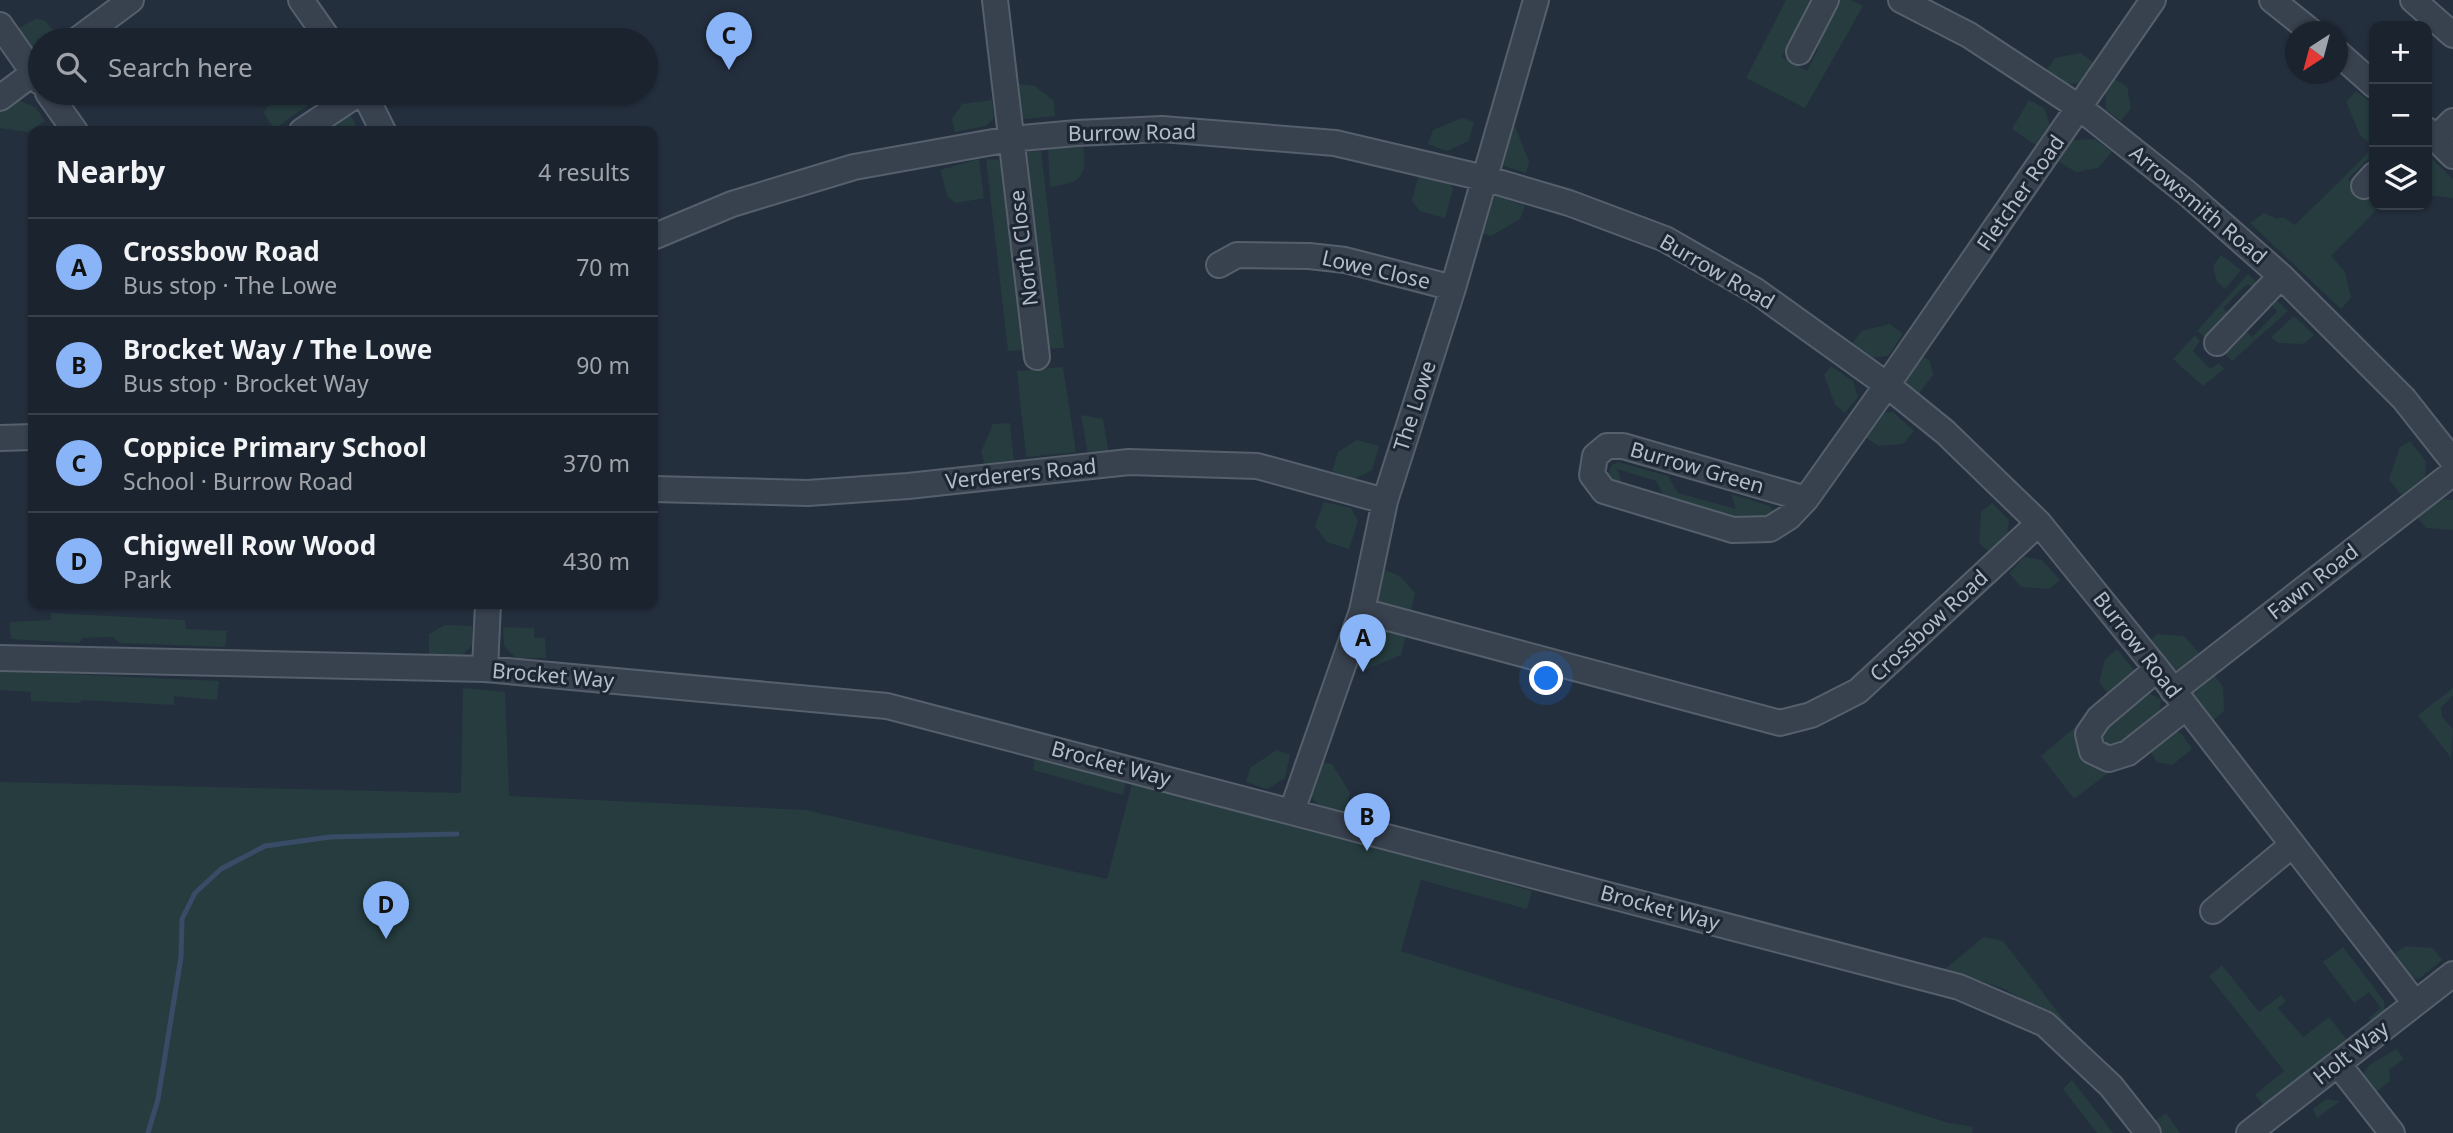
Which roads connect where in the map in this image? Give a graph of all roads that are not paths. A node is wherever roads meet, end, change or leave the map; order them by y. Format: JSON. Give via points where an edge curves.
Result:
{"nodes":[{"id":1,"x":131,"y":0,"type":"edge"},
{"id":2,"x":301,"y":0,"type":"edge"},
{"id":3,"x":995,"y":0,"type":"edge"},
{"id":4,"x":1536,"y":0,"type":"edge"},
{"id":5,"x":1826,"y":0,"type":"edge"},
{"id":6,"x":1901,"y":0,"type":"edge"},
{"id":7,"x":2153,"y":0,"type":"edge"},
{"id":8,"x":2272,"y":0,"type":"edge"},
{"id":9,"x":2413,"y":0,"type":"edge"},
{"id":10,"x":2298,"y":21,"type":"edge"},
{"id":11,"x":0,"y":25,"type":"edge"},
{"id":12,"x":93,"y":28,"type":"edge"},
{"id":13,"x":321,"y":28,"type":"edge"},
{"id":14,"x":2453,"y":35,"type":"edge"},
{"id":15,"x":1798,"y":52,"type":"dead end"},
{"id":16,"x":28,"y":62,"type":"edge"},
{"id":17,"x":2348,"y":63,"type":"edge"},
{"id":18,"x":2373,"y":84,"type":"edge"},
{"id":19,"x":28,"y":85,"type":"edge"},
{"id":20,"x":0,"y":98,"type":"edge"},
{"id":21,"x":58,"y":105,"type":"edge"},
{"id":22,"x":343,"y":105,"type":"edge"},
{"id":23,"x":369,"y":105,"type":"edge"},
{"id":24,"x":2080,"y":108,"type":"junction"},
{"id":25,"x":72,"y":126,"type":"edge"},
{"id":26,"x":310,"y":126,"type":"edge"},
{"id":27,"x":380,"y":126,"type":"edge"},
{"id":28,"x":1010,"y":139,"type":"junction"},
{"id":29,"x":1484,"y":178,"type":"junction"},
{"id":30,"x":658,"y":235,"type":"edge"},
{"id":31,"x":1219,"y":265,"type":"dead end"},
{"id":32,"x":2281,"y":276,"type":"junction"},
{"id":33,"x":1453,"y":288,"type":"junction"},
{"id":34,"x":2217,"y":343,"type":"dead end"},
{"id":35,"x":1037,"y":357,"type":"dead end"},
{"id":36,"x":1887,"y":385,"type":"junction"},
{"id":37,"x":0,"y":438,"type":"edge"},
{"id":38,"x":28,"y":438,"type":"edge"},
{"id":39,"x":2453,"y":461,"type":"edge"},
{"id":40,"x":2453,"y":473,"type":"edge"},
{"id":41,"x":658,"y":489,"type":"edge"},
{"id":42,"x":1806,"y":499,"type":"junction"},
{"id":43,"x":1385,"y":501,"type":"junction"},
{"id":44,"x":2039,"y":523,"type":"junction"},
{"id":45,"x":488,"y":609,"type":"edge"},
{"id":46,"x":1362,"y":611,"type":"junction"},
{"id":47,"x":0,"y":657,"type":"edge"},
{"id":48,"x":485,"y":669,"type":"junction"},
{"id":49,"x":2157,"y":669,"type":"junction"},
{"id":50,"x":2179,"y":699,"type":"junction"},
{"id":51,"x":1292,"y":811,"type":"junction"},
{"id":52,"x":2292,"y":845,"type":"junction"},
{"id":53,"x":2213,"y":911,"type":"dead end"},
{"id":54,"x":2453,"y":974,"type":"edge"},
{"id":55,"x":2415,"y":1003,"type":"junction"},
{"id":56,"x":2338,"y":1064,"type":"junction"},
{"id":57,"x":2148,"y":1133,"type":"edge"},
{"id":58,"x":2249,"y":1133,"type":"edge"},
{"id":59,"x":2392,"y":1133,"type":"edge"}],
"edges":[{"from":1,"to":12,"type":"street"},
{"from":2,"to":13,"type":"street"},
{"from":3,"to":28,"type":"street","name":"North Close"},
{"from":4,"to":29,"type":"street","name":"The Lowe"},
{"from":5,"to":15,"type":"street"},
{"from":6,"to":24,"type":"street","name":"Arrowsmith Road","via":[[1969,35]]},
{"from":7,"to":24,"type":"street","name":"Fletcher Road"},
{"from":8,"to":10,"type":"street"},
{"from":9,"to":14,"type":"street"},
{"from":11,"to":16,"type":"street"},
{"from":17,"to":18,"type":"street"},
{"from":19,"to":20,"type":"street"},
{"from":21,"to":25,"type":"street"},
{"from":22,"to":26,"type":"street"},
{"from":23,"to":27,"type":"street"},
{"from":24,"to":32,"type":"street","name":"Arrowsmith Road"},
{"from":24,"to":36,"type":"street","name":"Fletcher Road"},
{"from":28,"to":29,"type":"street","name":"Burrow Road","via":[[1161,128],[1335,143]]},
{"from":28,"to":30,"type":"street","name":"Burrow Road","via":[[854,167],[732,204]]},
{"from":28,"to":35,"type":"street","name":"North Close"},
{"from":29,"to":33,"type":"street","name":"The Lowe"},
{"from":29,"to":36,"type":"street","name":"Burrow Road","via":[[1665,239],[1756,290]]},
{"from":31,"to":33,"type":"street","name":"Lowe Close","via":[[1237,254],[1308,256],[1339,268]]},
{"from":32,"to":34,"type":"street"},
{"from":32,"to":39,"type":"street","name":"Arrowsmith Road","via":[[2403,400]]},
{"from":33,"to":43,"type":"street","name":"The Lowe"},
{"from":36,"to":42,"type":"street","name":"Burrow Green"},
{"from":36,"to":44,"type":"street","name":"Burrow Road","via":[[1945,432]]},
{"from":37,"to":38,"type":"street"},
{"from":40,"to":50,"type":"street","name":"Fawn Road"},
{"from":41,"to":43,"type":"street","name":"Verderers Road","via":[[808,493],[1129,462],[1256,466]]},
{"from":42,"to":42,"type":"street","name":"Burrow Green","via":[[1770,528],[1733,530],[1604,491],[1592,475],[1595,456],[1607,446],[1623,446]]},
{"from":43,"to":46,"type":"street","name":"The Lowe"},
{"from":44,"to":46,"type":"street","name":"Crossbow Road","via":[[1858,691],[1811,715],[1780,723]]},
{"from":44,"to":49,"type":"street","name":"Burrow Road"},
{"from":45,"to":48,"type":"street"},
{"from":46,"to":51,"type":"street","name":"The Lowe"},
{"from":47,"to":48,"type":"street","name":"Brocket Way"},
{"from":48,"to":51,"type":"street","name":"Brocket Way","via":[[887,706]]},
{"from":49,"to":50,"type":"street","name":"Burrow Road"},
{"from":49,"to":50,"type":"street","name":"Fawn Road","via":[[2099,718],[2088,734],[2092,751],[2109,759],[2128,753]]},
{"from":50,"to":52,"type":"street","name":"Burrow Road"},
{"from":51,"to":57,"type":"street","name":"Brocket Way","via":[[1959,987],[2045,1024],[2111,1086]]},
{"from":52,"to":53,"type":"street"},
{"from":52,"to":55,"type":"street","name":"Burrow Road"},
{"from":54,"to":55,"type":"street","name":"Holt Way"},
{"from":55,"to":56,"type":"street","name":"Holt Way"},
{"from":56,"to":58,"type":"street","name":"Holt Way"},
{"from":56,"to":59,"type":"street"}]}
